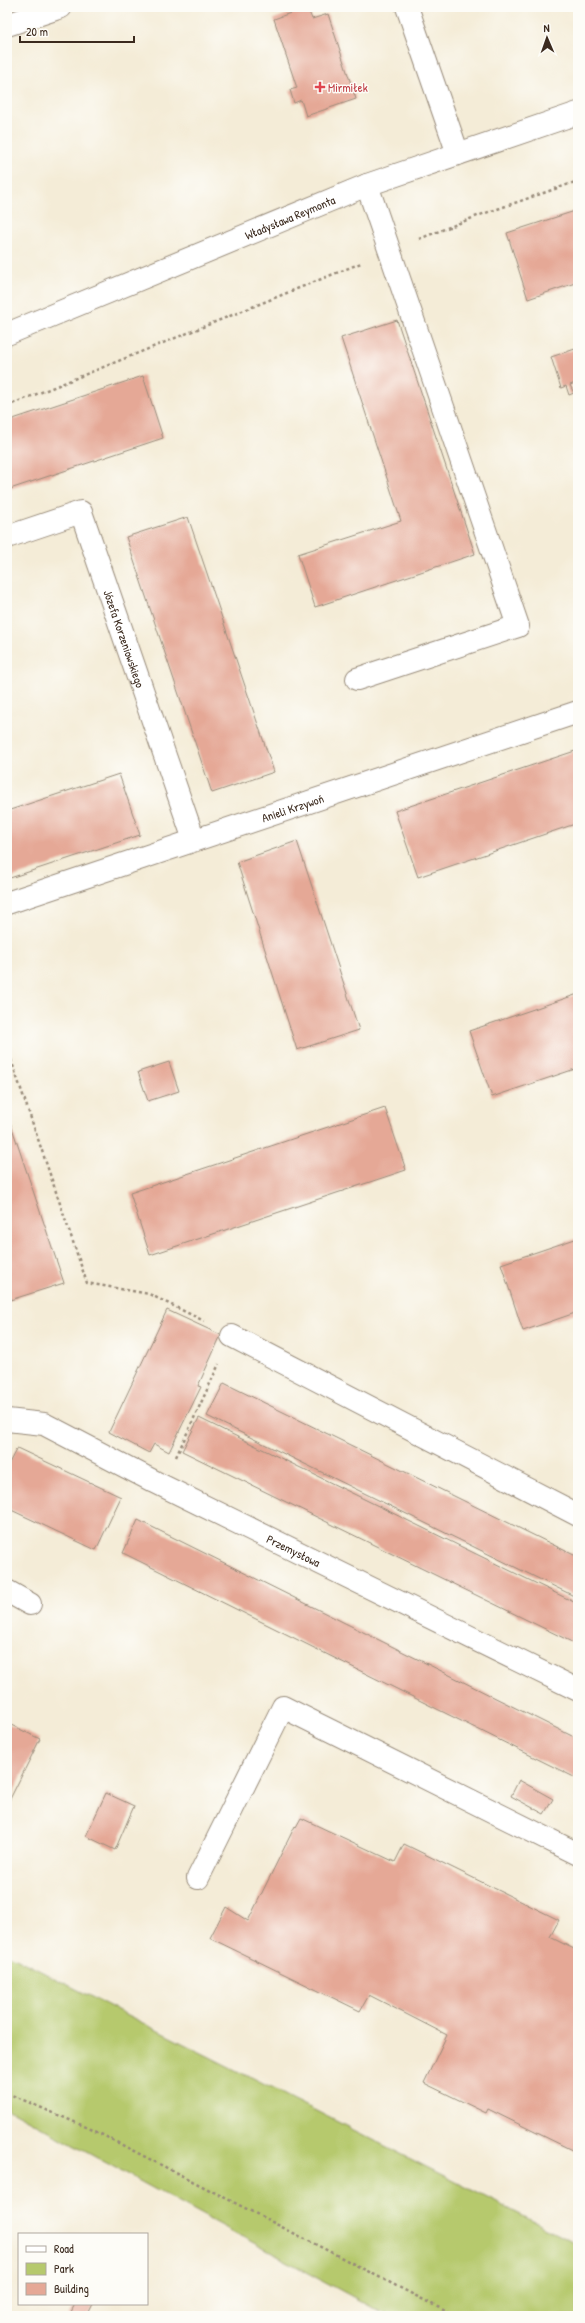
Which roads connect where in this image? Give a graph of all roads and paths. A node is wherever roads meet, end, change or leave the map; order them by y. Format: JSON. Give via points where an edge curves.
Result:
{"nodes":[{"id":1,"x":61,"y":7,"type":"edge"},
{"id":2,"x":407,"y":7,"type":"edge"},
{"id":3,"x":7,"y":25,"type":"edge"},
{"id":4,"x":578,"y":113,"type":"edge"},
{"id":5,"x":458,"y":154,"type":"junction"},
{"id":6,"x":578,"y":181,"type":"edge"},
{"id":7,"x":368,"y":185,"type":"junction"},
{"id":8,"x":390,"y":251,"type":"junction"},
{"id":9,"x":7,"y":334,"type":"edge"},
{"id":10,"x":7,"y":406,"type":"edge"},
{"id":11,"x":7,"y":537,"type":"edge"},
{"id":12,"x":357,"y":679,"type":"dead end"},
{"id":13,"x":578,"y":712,"type":"edge"},
{"id":14,"x":194,"y":840,"type":"junction"},
{"id":15,"x":7,"y":903,"type":"edge"},
{"id":16,"x":7,"y":1048,"type":"edge"},
{"id":17,"x":232,"y":1336,"type":"junction"},
{"id":18,"x":7,"y":1420,"type":"edge"},
{"id":19,"x":163,"y":1484,"type":"junction"},
{"id":20,"x":578,"y":1515,"type":"edge"},
{"id":21,"x":7,"y":1591,"type":"edge"},
{"id":22,"x":30,"y":1604,"type":"dead end"},
{"id":23,"x":578,"y":1690,"type":"edge"},
{"id":24,"x":578,"y":1854,"type":"edge"},
{"id":25,"x":198,"y":1878,"type":"dead end"},
{"id":26,"x":7,"y":2093,"type":"edge"},
{"id":27,"x":455,"y":2316,"type":"edge"}],
"edges":[{"from":1,"to":3,"type":"street"},
{"from":2,"to":5,"type":"street"},
{"from":4,"to":5,"type":"street","name":"Władysława Reymonta"},
{"from":5,"to":7,"type":"street","name":"Władysława Reymonta"},
{"from":6,"to":8,"type":"path","via":[[480,215]]},
{"from":7,"to":8,"type":"street"},
{"from":7,"to":9,"type":"street","name":"Władysława Reymonta"},
{"from":8,"to":10,"type":"path"},
{"from":8,"to":12,"type":"street","via":[[518,626]]},
{"from":11,"to":14,"type":"street","name":"Józefa Korzeniowskiego","via":[[81,512]]},
{"from":13,"to":14,"type":"street","name":"Anieli Krzywoń"},
{"from":14,"to":15,"type":"street","name":"Anieli Krzywoń"},
{"from":16,"to":17,"type":"path","via":[[87,1283],[149,1294]]},
{"from":17,"to":19,"type":"path"},
{"from":17,"to":20,"type":"street"},
{"from":18,"to":19,"type":"street","name":"Przemysłowa","via":[[44,1424]]},
{"from":19,"to":23,"type":"street","name":"Przemysłowa"},
{"from":21,"to":22,"type":"street"},
{"from":24,"to":25,"type":"street","via":[[283,1707]]},
{"from":26,"to":27,"type":"path","via":[[93,2130]]}]}
